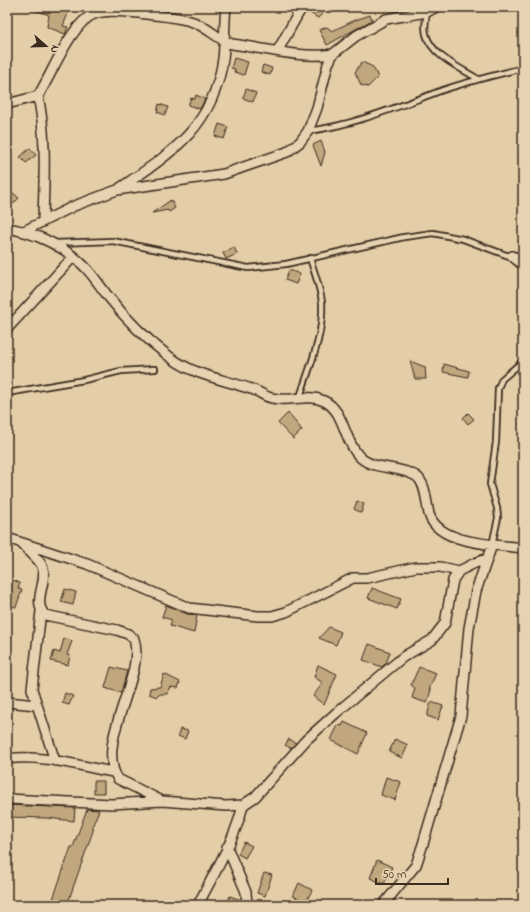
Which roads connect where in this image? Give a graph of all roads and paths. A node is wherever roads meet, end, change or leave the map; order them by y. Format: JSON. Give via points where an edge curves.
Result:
{"nodes":[{"id":1,"x":226,"y":7,"type":"edge"},
{"id":2,"x":302,"y":7,"type":"edge"},
{"id":3,"x":436,"y":7,"type":"edge"},
{"id":4,"x":93,"y":11,"type":"edge"},
{"id":5,"x":427,"y":12,"type":"junction"},
{"id":6,"x":224,"y":42,"type":"junction"},
{"id":7,"x":278,"y":50,"type":"junction"},
{"id":8,"x":333,"y":54,"type":"junction"},
{"id":9,"x":523,"y":68,"type":"edge"},
{"id":10,"x":478,"y":79,"type":"junction"},
{"id":11,"x":38,"y":96,"type":"junction"},
{"id":12,"x":7,"y":104,"type":"edge"},
{"id":13,"x":308,"y":131,"type":"junction"},
{"id":14,"x":117,"y":190,"type":"junction"},
{"id":15,"x":43,"y":220,"type":"junction"},
{"id":16,"x":7,"y":228,"type":"edge"},
{"id":17,"x":24,"y":231,"type":"junction"},
{"id":18,"x":52,"y":243,"type":"junction"},
{"id":19,"x":523,"y":254,"type":"edge"},
{"id":20,"x":512,"y":256,"type":"junction"},
{"id":21,"x":73,"y":257,"type":"junction"},
{"id":22,"x":310,"y":258,"type":"junction"},
{"id":23,"x":523,"y":265,"type":"edge"},
{"id":24,"x":7,"y":330,"type":"edge"},
{"id":25,"x":523,"y":361,"type":"edge"},
{"id":26,"x":155,"y":369,"type":"dead end"},
{"id":27,"x":7,"y":393,"type":"edge"},
{"id":28,"x":300,"y":397,"type":"junction"},
{"id":29,"x":7,"y":538,"type":"edge"},
{"id":30,"x":20,"y":543,"type":"junction"},
{"id":31,"x":492,"y":545,"type":"junction"},
{"id":32,"x":523,"y":548,"type":"edge"},
{"id":33,"x":486,"y":559,"type":"junction"},
{"id":34,"x":459,"y":572,"type":"junction"},
{"id":35,"x":42,"y":611,"type":"junction"},
{"id":36,"x":7,"y":702,"type":"edge"},
{"id":37,"x":36,"y":705,"type":"junction"},
{"id":38,"x":7,"y":759,"type":"edge"},
{"id":39,"x":54,"y":761,"type":"junction"},
{"id":40,"x":113,"y":772,"type":"junction"},
{"id":41,"x":7,"y":799,"type":"edge"},
{"id":42,"x":162,"y":801,"type":"junction"},
{"id":43,"x":243,"y":805,"type":"junction"},
{"id":44,"x":227,"y":846,"type":"junction"},
{"id":45,"x":198,"y":905,"type":"edge"},
{"id":46,"x":247,"y":905,"type":"edge"},
{"id":47,"x":383,"y":905,"type":"edge"}],
"edges":[{"from":1,"to":6,"type":"street"},
{"from":2,"to":7,"type":"street"},
{"from":3,"to":5,"type":"street"},
{"from":4,"to":6,"type":"street","via":[[120,11],[177,18],[205,26]]},
{"from":4,"to":11,"type":"street","via":[[58,57]]},
{"from":5,"to":8,"type":"street","via":[[386,19],[356,36]]},
{"from":5,"to":10,"type":"lane","via":[[426,33],[432,47]]},
{"from":6,"to":7,"type":"street"},
{"from":6,"to":14,"type":"street","via":[[223,59],[215,89],[198,125],[163,159]]},
{"from":7,"to":8,"type":"street","via":[[321,56]]},
{"from":8,"to":13,"type":"street"},
{"from":9,"to":10,"type":"lane"},
{"from":10,"to":13,"type":"lane","via":[[336,128]]},
{"from":11,"to":12,"type":"street"},
{"from":11,"to":15,"type":"street","via":[[44,121],[46,151]]},
{"from":13,"to":14,"type":"street","via":[[300,142],[287,152],[224,174]]},
{"from":14,"to":15,"type":"street"},
{"from":15,"to":17,"type":"street"},
{"from":16,"to":17,"type":"street"},
{"from":17,"to":18,"type":"street"},
{"from":18,"to":21,"type":"street"},
{"from":18,"to":22,"type":"lane","via":[[113,242],[248,268],[286,264]]},
{"from":19,"to":20,"type":"lane"},
{"from":20,"to":22,"type":"lane","via":[[463,239],[433,233]]},
{"from":20,"to":23,"type":"street"},
{"from":21,"to":24,"type":"street"},
{"from":21,"to":28,"type":"street","via":[[85,267],[121,312],[177,362],[204,376],[254,390],[272,398],[282,400]]},
{"from":22,"to":28,"type":"lane","via":[[322,302],[322,316]]},
{"from":25,"to":31,"type":"lane","via":[[502,379],[498,388],[496,442],[490,484],[498,518]]},
{"from":26,"to":27,"type":"lane","via":[[121,371]]},
{"from":28,"to":31,"type":"street","via":[[324,401],[333,407],[359,457],[369,463],[416,476],[424,488],[431,521],[437,528],[457,538]]},
{"from":29,"to":30,"type":"street"},
{"from":30,"to":34,"type":"street","via":[[87,564],[189,608],[258,616],[286,612],[350,578],[367,578],[416,567],[440,567]]},
{"from":30,"to":35,"type":"street","via":[[43,569],[40,596]]},
{"from":31,"to":32,"type":"street"},
{"from":31,"to":33,"type":"street"},
{"from":33,"to":34,"type":"street"},
{"from":33,"to":47,"type":"street","via":[[476,591],[469,628],[461,716],[423,844],[416,865]]},
{"from":34,"to":43,"type":"street","via":[[453,580],[445,623],[432,640],[404,657],[336,713],[306,740],[255,797]]},
{"from":35,"to":37,"type":"street","via":[[32,689]]},
{"from":35,"to":40,"type":"street","via":[[54,618],[117,630],[134,638],[137,653],[113,745]]},
{"from":36,"to":37,"type":"street"},
{"from":37,"to":39,"type":"street"},
{"from":38,"to":39,"type":"street"},
{"from":39,"to":40,"type":"street"},
{"from":40,"to":42,"type":"street","via":[[118,779]]},
{"from":41,"to":42,"type":"street","via":[[112,804]]},
{"from":42,"to":43,"type":"street"},
{"from":43,"to":44,"type":"street"},
{"from":44,"to":45,"type":"street"},
{"from":44,"to":46,"type":"street","via":[[246,892]]}]}
